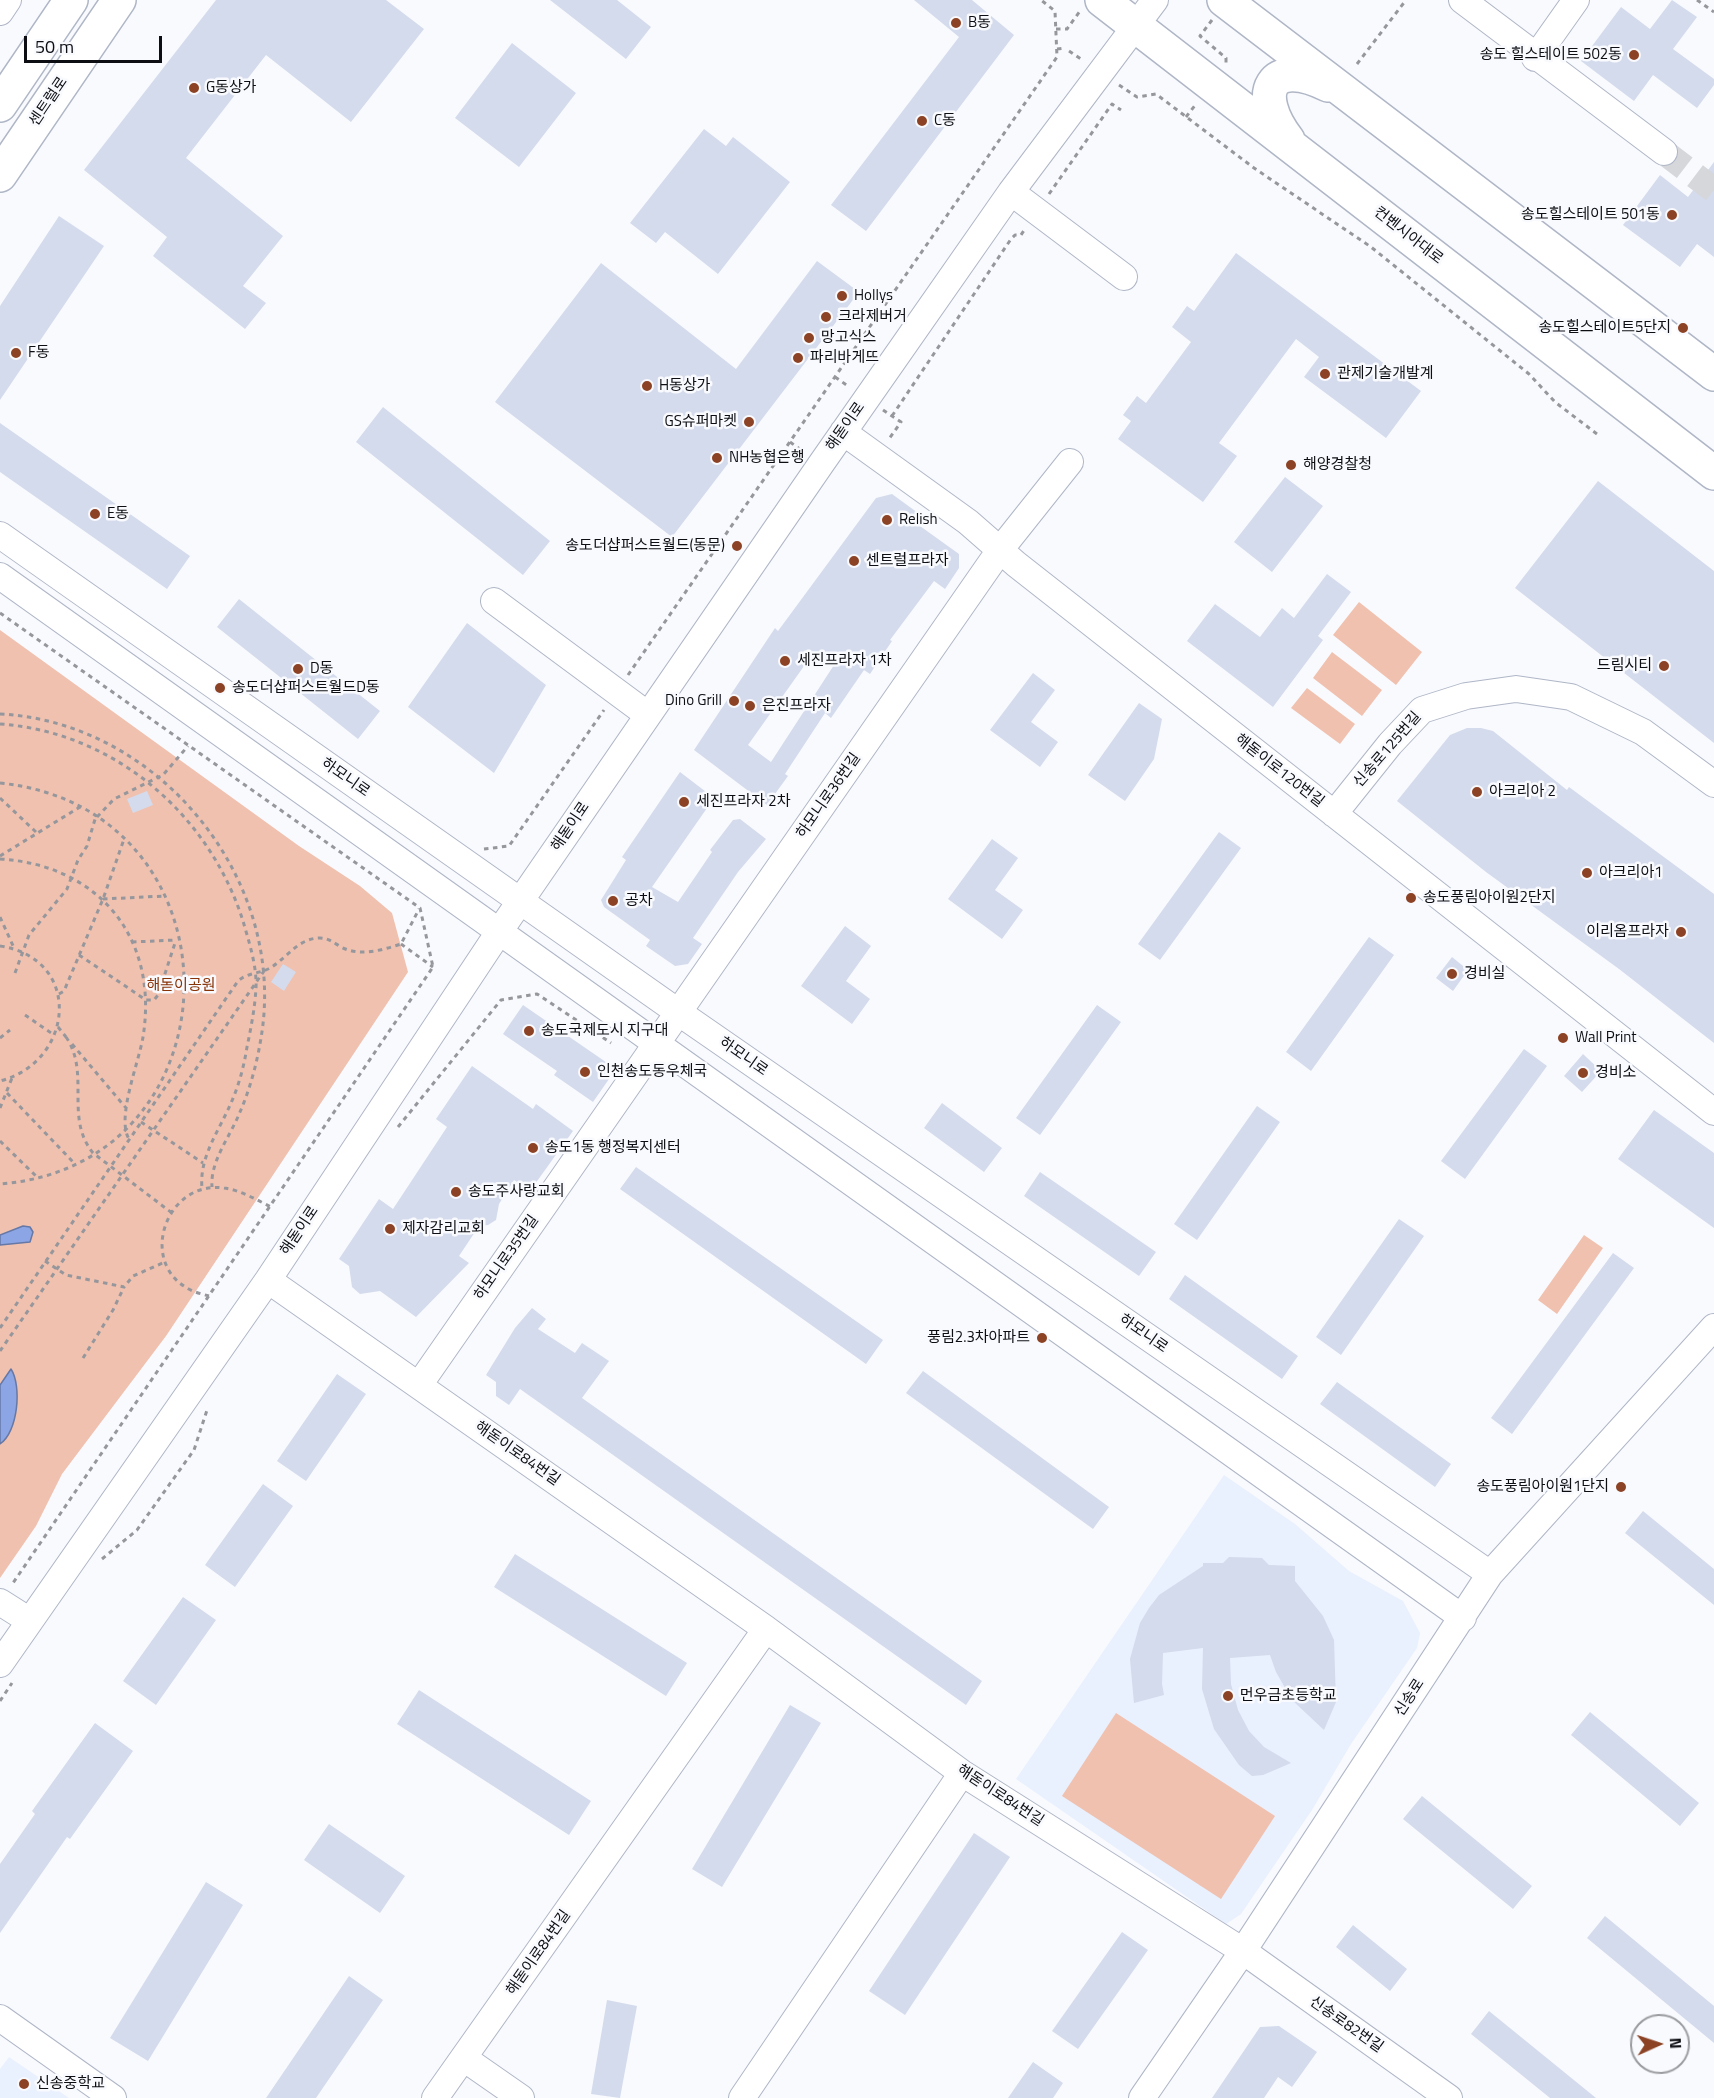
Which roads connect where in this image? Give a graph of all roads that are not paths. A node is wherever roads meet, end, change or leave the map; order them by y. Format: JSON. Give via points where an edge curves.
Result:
{"nodes":[{"id":1,"x":8,"y":0,"type":"edge"},
{"id":2,"x":71,"y":0,"type":"edge"},
{"id":3,"x":119,"y":0,"type":"edge"},
{"id":4,"x":1155,"y":0,"type":"edge"},
{"id":5,"x":1462,"y":0,"type":"edge"},
{"id":6,"x":1576,"y":0,"type":"edge"},
{"id":7,"x":1091,"y":5,"type":"edge"},
{"id":8,"x":0,"y":12,"type":"edge"},
{"id":9,"x":1216,"y":13,"type":"edge"},
{"id":10,"x":1134,"y":26,"type":"junction"},
{"id":11,"x":1535,"y":58,"type":"junction"},
{"id":12,"x":1349,"y":95,"type":"junction"},
{"id":13,"x":0,"y":105,"type":"edge"},
{"id":14,"x":1664,"y":152,"type":"tunnel mouth"},
{"id":15,"x":1299,"y":153,"type":"junction"},
{"id":16,"x":0,"y":175,"type":"edge"},
{"id":17,"x":1011,"y":192,"type":"junction"},
{"id":18,"x":1124,"y":277,"type":"dead end"},
{"id":19,"x":1714,"y":374,"type":"edge"},
{"id":20,"x":843,"y":432,"type":"junction"},
{"id":21,"x":1070,"y":462,"type":"dead end"},
{"id":22,"x":1714,"y":473,"type":"edge"},
{"id":23,"x":0,"y":535,"type":"edge"},
{"id":24,"x":1000,"y":550,"type":"junction"},
{"id":25,"x":0,"y":576,"type":"edge"},
{"id":26,"x":494,"y":601,"type":"dead end"},
{"id":27,"x":648,"y":715,"type":"junction"},
{"id":28,"x":1714,"y":784,"type":"edge"},
{"id":29,"x":1334,"y":814,"type":"junction"},
{"id":30,"x":520,"y":901,"type":"junction"},
{"id":31,"x":499,"y":932,"type":"junction"},
{"id":32,"x":678,"y":1012,"type":"junction"},
{"id":33,"x":657,"y":1042,"type":"junction"},
{"id":34,"x":1714,"y":1112,"type":"edge"},
{"id":35,"x":268,"y":1280,"type":"junction"},
{"id":36,"x":1714,"y":1327,"type":"edge"},
{"id":37,"x":419,"y":1385,"type":"junction"},
{"id":38,"x":1490,"y":1574,"type":"junction"},
{"id":39,"x":0,"y":1602,"type":"edge"},
{"id":40,"x":1463,"y":1618,"type":"junction"},
{"id":41,"x":30,"y":1621,"type":"junction"},
{"id":42,"x":766,"y":1629,"type":"junction"},
{"id":43,"x":0,"y":1664,"type":"edge"},
{"id":44,"x":962,"y":1773,"type":"junction"},
{"id":45,"x":1243,"y":1951,"type":"junction"},
{"id":46,"x":0,"y":2018,"type":"edge"},
{"id":47,"x":465,"y":2059,"type":"junction"},
{"id":48,"x":113,"y":2098,"type":"edge"},
{"id":49,"x":435,"y":2098,"type":"edge"},
{"id":50,"x":521,"y":2098,"type":"edge"},
{"id":51,"x":742,"y":2098,"type":"edge"},
{"id":52,"x":1142,"y":2098,"type":"edge"},
{"id":53,"x":1449,"y":2098,"type":"edge"}],
"edges":[{"from":1,"to":8,"type":"street"},
{"from":2,"to":13,"type":"main road"},
{"from":3,"to":16,"type":"main road","name":"센트럴로"},
{"from":4,"to":10,"type":"street","name":"해돋이로"},
{"from":5,"to":11,"type":"street"},
{"from":6,"to":11,"type":"street"},
{"from":7,"to":10,"type":"main road","name":"컨벤시아대로"},
{"from":9,"to":12,"type":"main road"},
{"from":10,"to":15,"type":"main road","name":"컨벤시아대로"},
{"from":10,"to":17,"type":"street","name":"해돋이로"},
{"from":11,"to":14,"type":"street"},
{"from":12,"to":15,"type":"main road","via":[[1308,77],[1289,75],[1275,80],[1268,101],[1278,125]]},
{"from":12,"to":19,"type":"main road"},
{"from":15,"to":22,"type":"main road","name":"컨벤시아대로"},
{"from":17,"to":18,"type":"street"},
{"from":17,"to":20,"type":"street","name":"해돋이로"},
{"from":20,"to":24,"type":"street","name":"해돋이로120번길"},
{"from":20,"to":27,"type":"street","name":"해돋이로"},
{"from":21,"to":24,"type":"street","name":"하모니로36번길"},
{"from":23,"to":30,"type":"street","name":"하모니로"},
{"from":24,"to":29,"type":"street","name":"해돋이로120번길"},
{"from":24,"to":32,"type":"street","name":"하모니로36번길"},
{"from":25,"to":31,"type":"street"},
{"from":26,"to":27,"type":"street"},
{"from":27,"to":30,"type":"street","name":"해돋이로"},
{"from":28,"to":29,"type":"street","name":"신송로125번길","via":[[1643,732],[1571,697],[1516,689],[1466,696],[1422,710]]},
{"from":29,"to":34,"type":"street","name":"해돋이로120번길"},
{"from":30,"to":31,"type":"street","name":"해돋이로"},
{"from":30,"to":32,"type":"street","name":"하모니로"},
{"from":31,"to":33,"type":"street"},
{"from":31,"to":35,"type":"street","name":"해돋이로"},
{"from":32,"to":33,"type":"street","name":"하모니로36번길"},
{"from":32,"to":38,"type":"street","name":"하모니로"},
{"from":33,"to":37,"type":"street","name":"하모니로35번길"},
{"from":33,"to":40,"type":"street"},
{"from":35,"to":37,"type":"street","name":"해돋이로84번길"},
{"from":35,"to":41,"type":"street","name":"해돋이로"},
{"from":36,"to":38,"type":"street","name":"신송로"},
{"from":37,"to":42,"type":"street","name":"해돋이로84번길"},
{"from":38,"to":40,"type":"street","name":"신송로"},
{"from":39,"to":41,"type":"street"},
{"from":40,"to":45,"type":"street","name":"신송로"},
{"from":41,"to":43,"type":"street","name":"해돋이로"},
{"from":42,"to":44,"type":"street","name":"해돋이로84번길"},
{"from":42,"to":47,"type":"street","name":"해돋이로84번길"},
{"from":44,"to":45,"type":"street","name":"해돋이로84번길"},
{"from":44,"to":51,"type":"street"},
{"from":45,"to":52,"type":"street","name":"신송로"},
{"from":45,"to":53,"type":"street","name":"신송로82번길"},
{"from":46,"to":48,"type":"street"},
{"from":47,"to":49,"type":"street","name":"해돋이로84번길"},
{"from":47,"to":50,"type":"street"}]}
